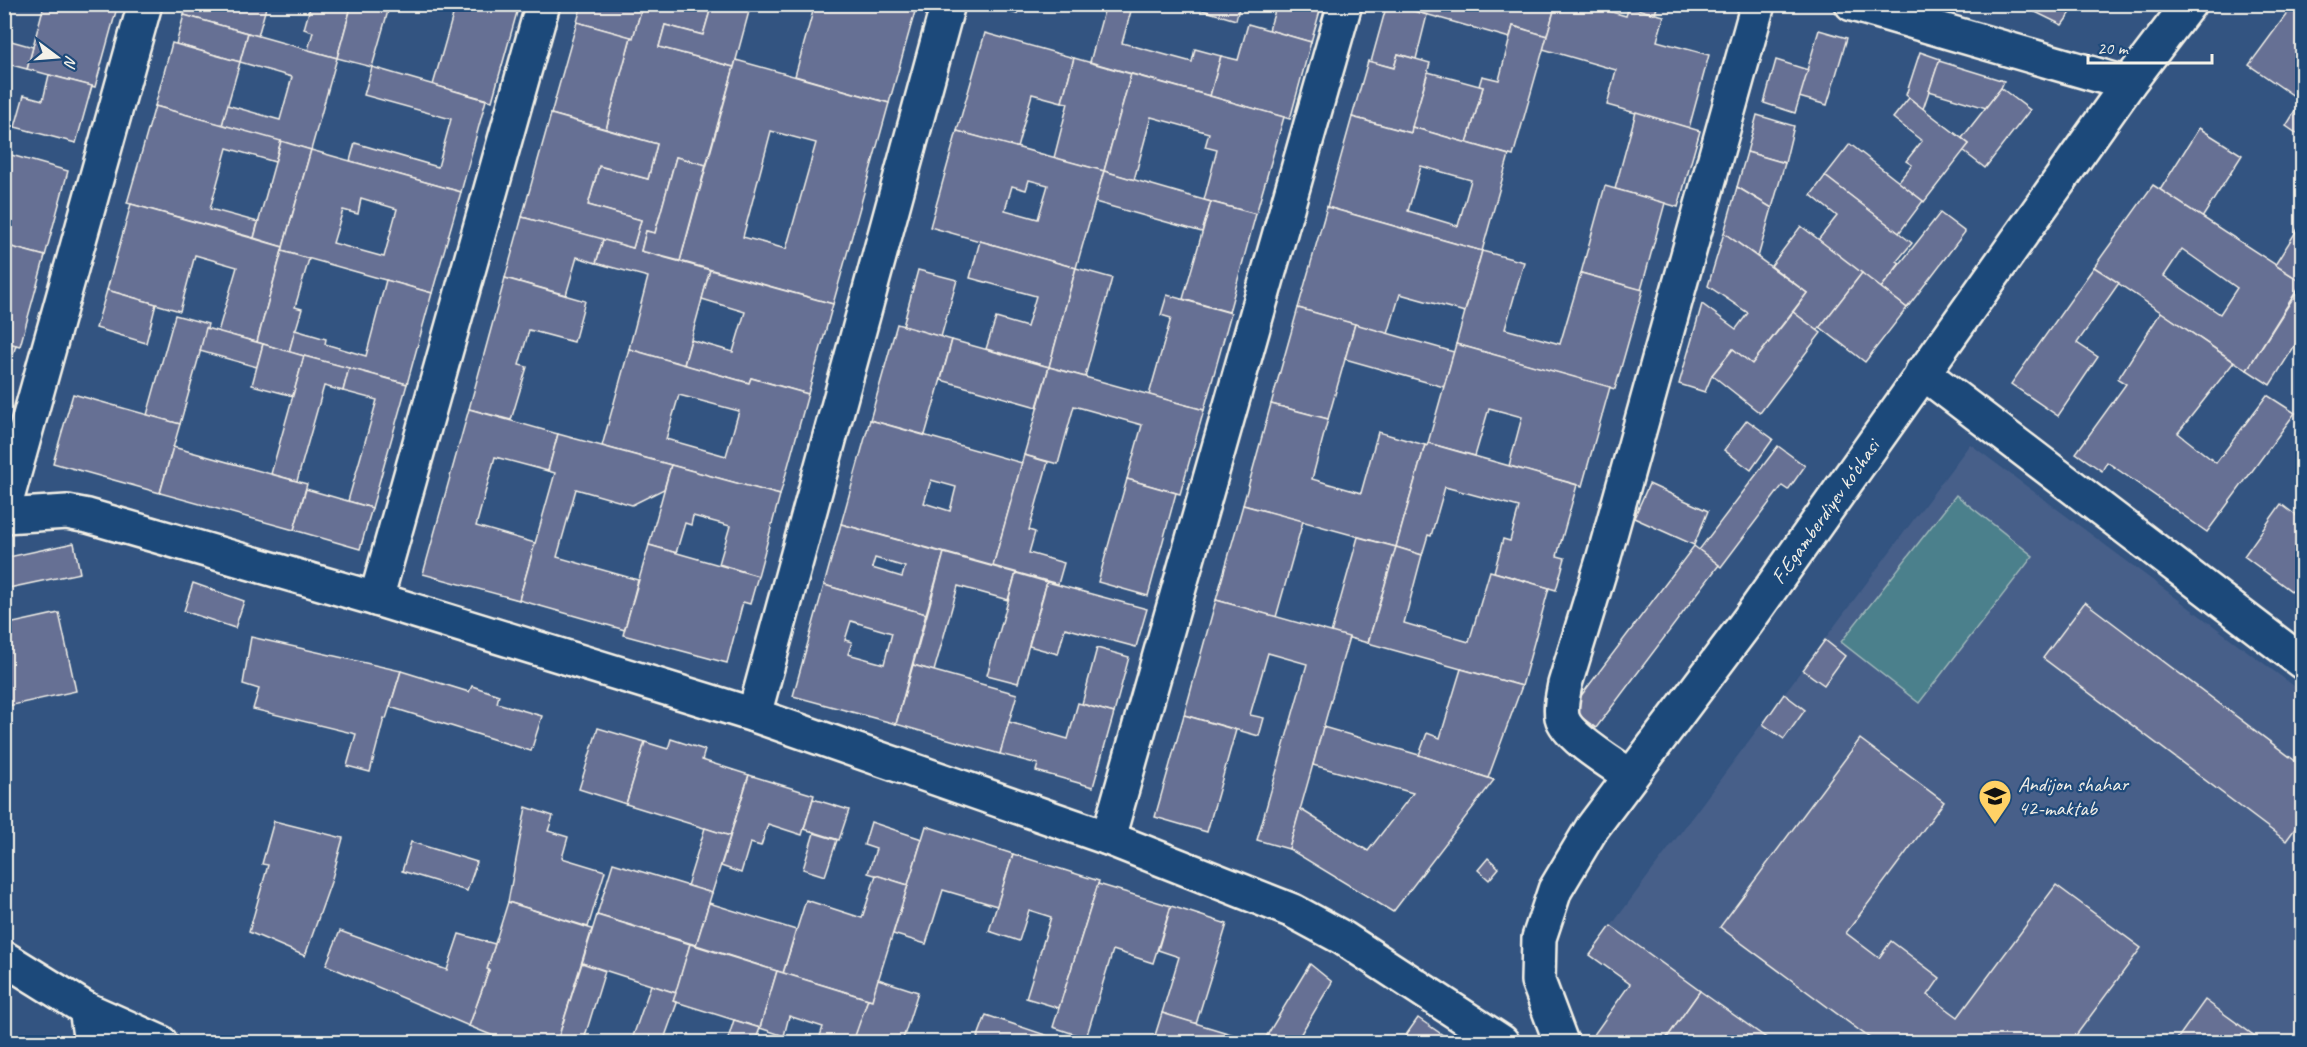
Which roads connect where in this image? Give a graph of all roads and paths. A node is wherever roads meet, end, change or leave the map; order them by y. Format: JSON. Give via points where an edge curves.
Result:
{"nodes":[{"id":1,"x":145,"y":4,"type":"edge"},
{"id":2,"x":543,"y":4,"type":"edge"},
{"id":3,"x":948,"y":4,"type":"edge"},
{"id":4,"x":1345,"y":4,"type":"edge"},
{"id":5,"x":1758,"y":4,"type":"edge"},
{"id":6,"x":1852,"y":4,"type":"edge"},
{"id":7,"x":2189,"y":4,"type":"edge"},
{"id":8,"x":2128,"y":84,"type":"junction"},
{"id":9,"x":1922,"y":372,"type":"junction"},
{"id":10,"x":4,"y":509,"type":"edge"},
{"id":11,"x":4,"y":516,"type":"edge"},
{"id":12,"x":376,"y":599,"type":"junction"},
{"id":13,"x":2302,"y":662,"type":"edge"},
{"id":14,"x":754,"y":715,"type":"junction"},
{"id":15,"x":1630,"y":776,"type":"junction"},
{"id":16,"x":1108,"y":838,"type":"junction"},
{"id":17,"x":4,"y":958,"type":"edge"},
{"id":18,"x":86,"y":1010,"type":"junction"},
{"id":19,"x":91,"y":1042,"type":"edge"},
{"id":20,"x":160,"y":1042,"type":"edge"},
{"id":21,"x":1502,"y":1042,"type":"edge"},
{"id":22,"x":1561,"y":1042,"type":"edge"}],
"edges":[{"from":1,"to":10,"type":"street"},
{"from":2,"to":12,"type":"street"},
{"from":3,"to":14,"type":"street"},
{"from":4,"to":16,"type":"street"},
{"from":5,"to":15,"type":"street","via":[[1561,705],[1569,731]]},
{"from":6,"to":8,"type":"street"},
{"from":7,"to":8,"type":"street","name":"F.Egamberdiyev kо‘chasi"},
{"from":8,"to":9,"type":"street","name":"F.Egamberdiyev kо‘chasi"},
{"from":9,"to":13,"type":"street"},
{"from":9,"to":15,"type":"street","name":"F.Egamberdiyev kо‘chasi","via":[[1747,622]]},
{"from":11,"to":12,"type":"street","via":[[67,512],[88,516]]},
{"from":12,"to":14,"type":"street"},
{"from":14,"to":16,"type":"street"},
{"from":15,"to":22,"type":"street","name":"F.Egamberdiyev kо‘chasi","via":[[1592,828],[1555,890],[1539,938],[1538,981]]},
{"from":16,"to":21,"type":"street","via":[[1293,911],[1343,938]]},
{"from":17,"to":18,"type":"street"},
{"from":18,"to":19,"type":"street"},
{"from":18,"to":20,"type":"street"}]}
